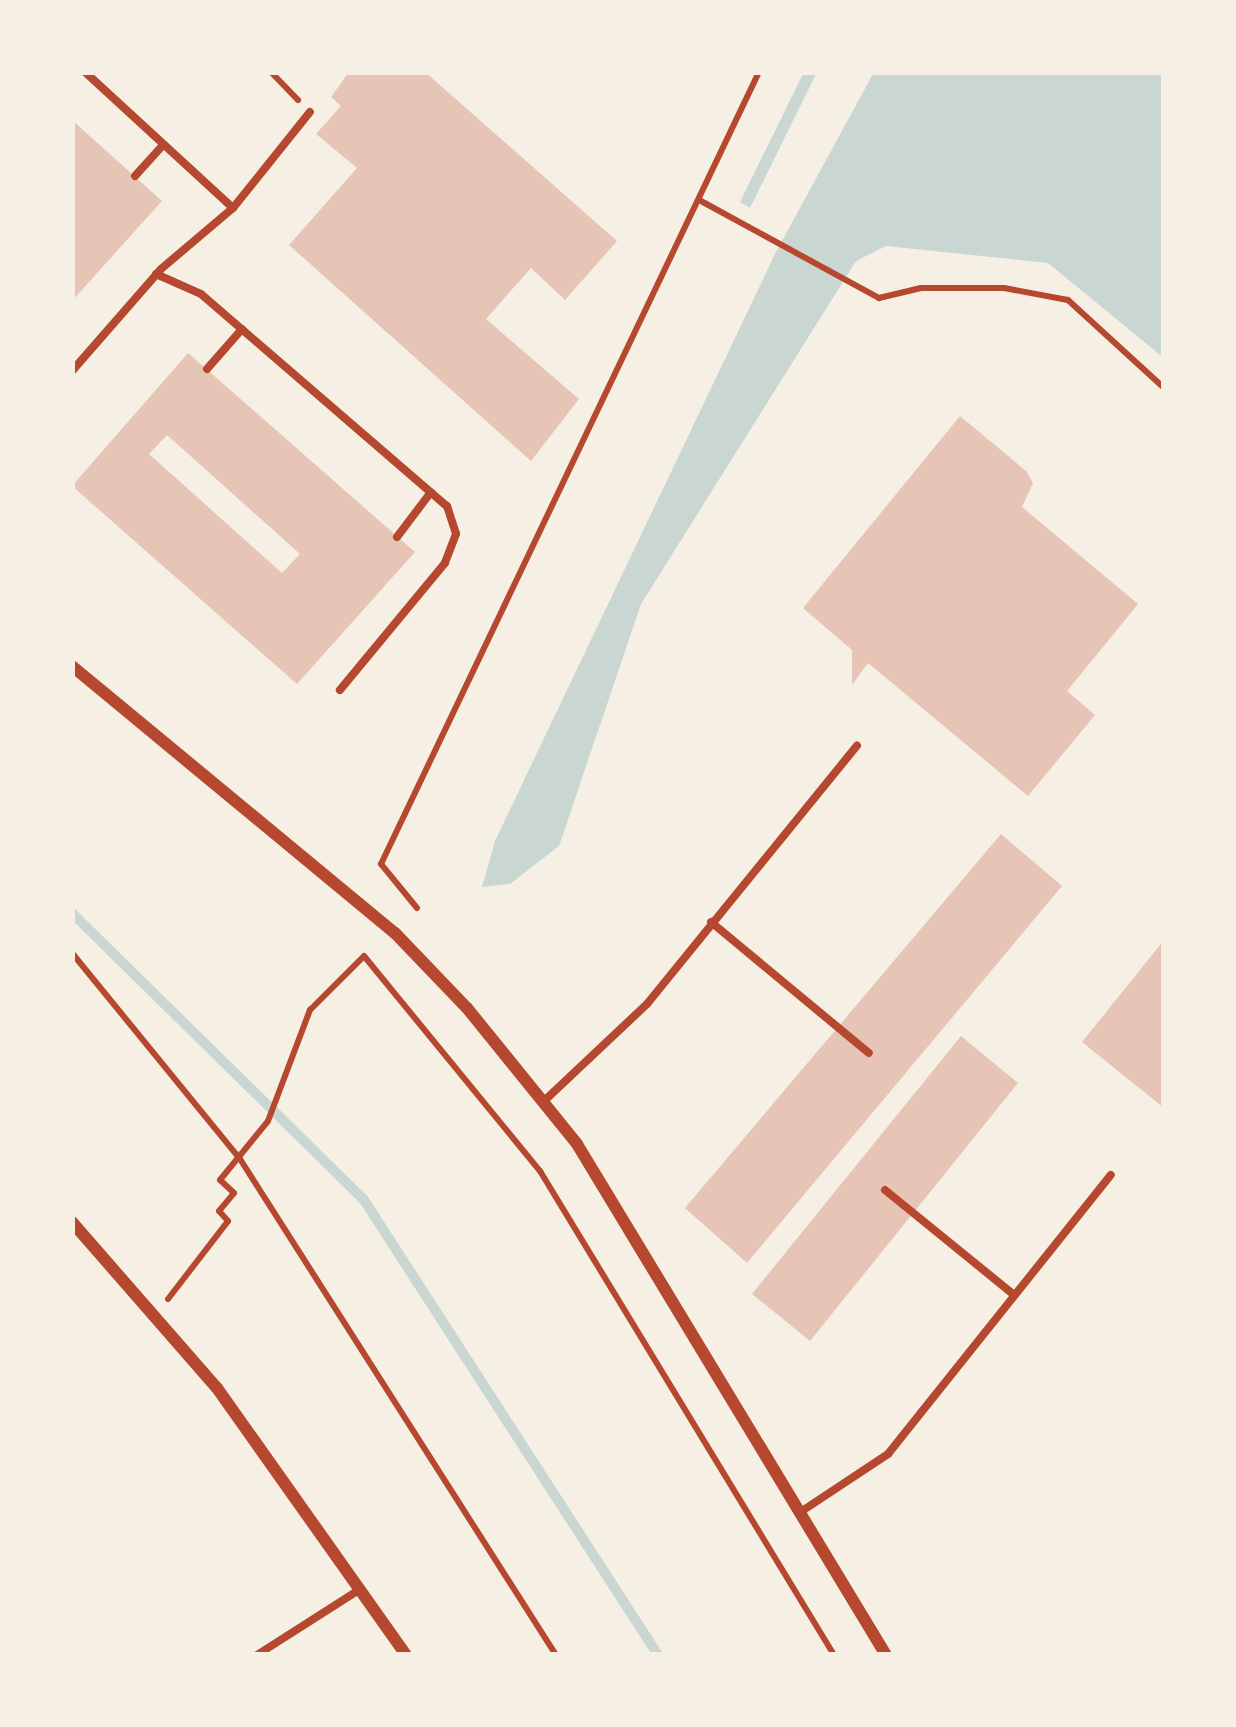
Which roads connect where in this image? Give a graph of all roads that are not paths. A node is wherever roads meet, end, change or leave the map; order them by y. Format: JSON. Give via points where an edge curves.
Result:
{"nodes":[{"id":1,"x":85,"y":72,"type":"edge"},
{"id":2,"x":310,"y":112,"type":"dead end"},
{"id":3,"x":163,"y":145,"type":"junction"},
{"id":4,"x":135,"y":176,"type":"dead end"},
{"id":5,"x":233,"y":208,"type":"junction"},
{"id":6,"x":156,"y":274,"type":"junction"},
{"id":7,"x":242,"y":328,"type":"junction"},
{"id":8,"x":207,"y":369,"type":"dead end"},
{"id":9,"x":72,"y":371,"type":"edge"},
{"id":10,"x":431,"y":492,"type":"junction"},
{"id":11,"x":398,"y":538,"type":"dead end"},
{"id":12,"x":72,"y":667,"type":"edge"},
{"id":13,"x":340,"y":691,"type":"dead end"},
{"id":14,"x":857,"y":746,"type":"dead end"},
{"id":15,"x":710,"y":922,"type":"junction"},
{"id":16,"x":869,"y":1053,"type":"dead end"},
{"id":17,"x":543,"y":1102,"type":"junction"},
{"id":18,"x":1111,"y":1175,"type":"dead end"},
{"id":19,"x":885,"y":1190,"type":"dead end"},
{"id":20,"x":72,"y":1222,"type":"edge"},
{"id":21,"x":1013,"y":1294,"type":"junction"},
{"id":22,"x":800,"y":1513,"type":"junction"},
{"id":23,"x":361,"y":1589,"type":"junction"},
{"id":24,"x":256,"y":1655,"type":"edge"},
{"id":25,"x":406,"y":1655,"type":"edge"},
{"id":26,"x":886,"y":1655,"type":"edge"}],
"edges":[{"from":1,"to":3,"type":"lane"},
{"from":2,"to":5,"type":"lane"},
{"from":3,"to":4,"type":"lane"},
{"from":3,"to":5,"type":"lane"},
{"from":5,"to":6,"type":"lane"},
{"from":6,"to":7,"type":"lane","via":[[201,293]]},
{"from":6,"to":9,"type":"lane"},
{"from":7,"to":8,"type":"lane"},
{"from":7,"to":10,"type":"lane"},
{"from":10,"to":11,"type":"lane"},
{"from":10,"to":13,"type":"lane","via":[[447,506],[456,535],[445,563]]},
{"from":12,"to":17,"type":"street","via":[[395,933]]},
{"from":14,"to":15,"type":"lane"},
{"from":15,"to":16,"type":"lane"},
{"from":15,"to":17,"type":"lane","via":[[622,1031]]},
{"from":17,"to":22,"type":"street","via":[[697,1333]]},
{"from":18,"to":21,"type":"lane"},
{"from":19,"to":21,"type":"lane"},
{"from":20,"to":23,"type":"street","via":[[218,1388]]},
{"from":21,"to":22,"type":"lane","via":[[888,1454]]},
{"from":22,"to":26,"type":"street"},
{"from":23,"to":24,"type":"lane"},
{"from":23,"to":25,"type":"street"}]}
